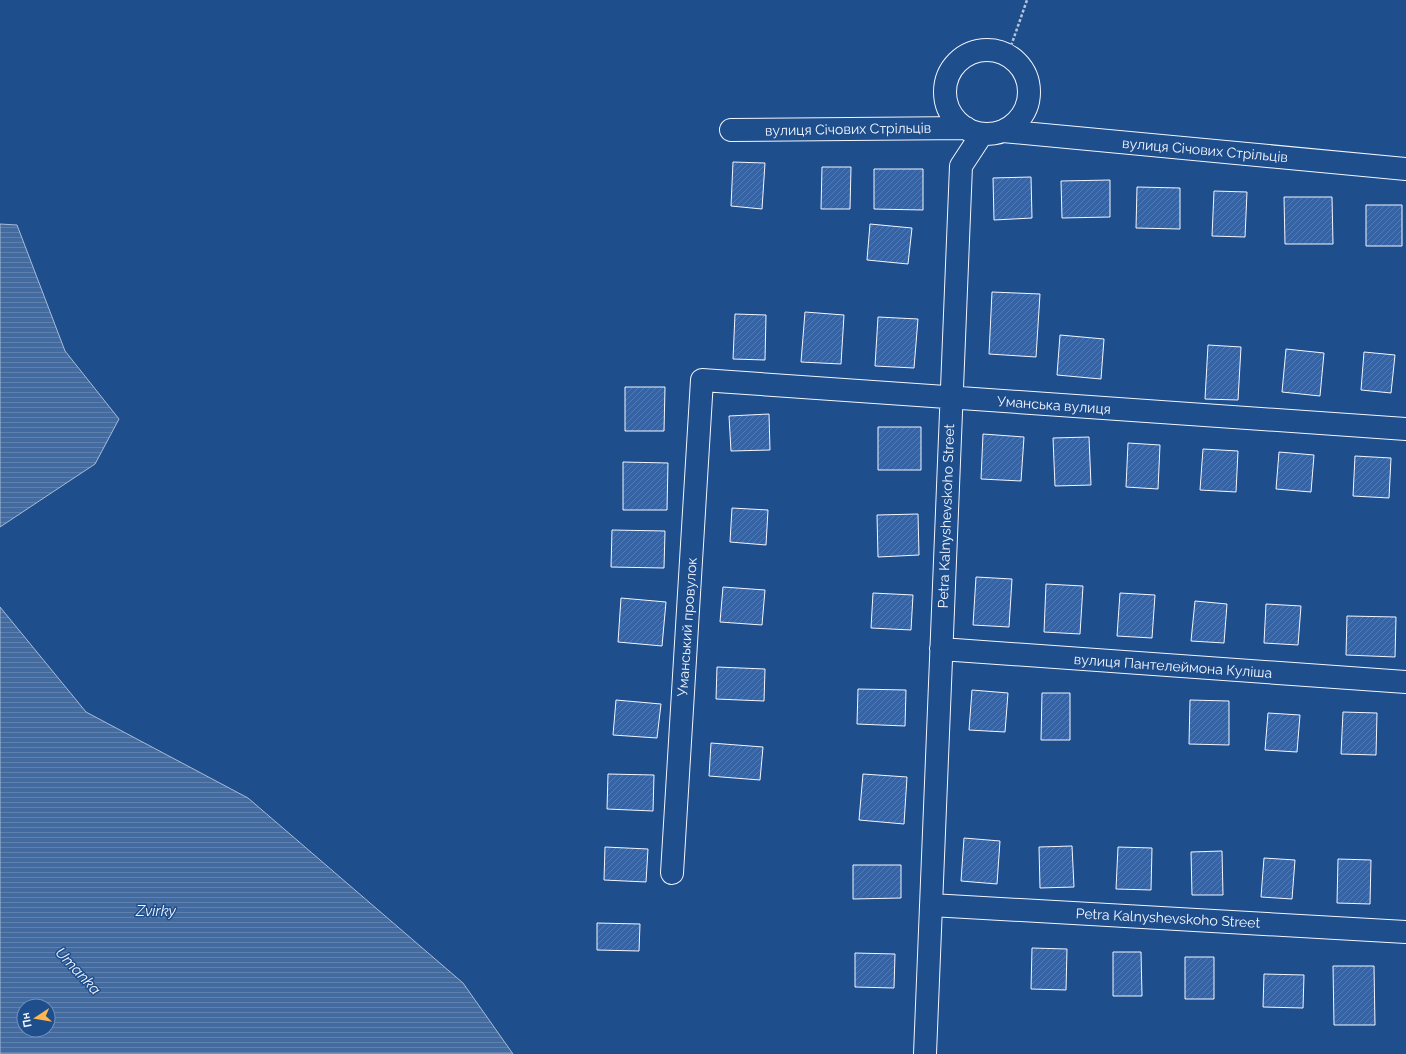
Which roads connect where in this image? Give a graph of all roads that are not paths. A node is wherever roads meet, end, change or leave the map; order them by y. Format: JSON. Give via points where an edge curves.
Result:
{"nodes":[{"id":1,"x":732,"y":130,"type":"dead end"},
{"id":2,"x":974,"y":131,"type":"junction"},
{"id":3,"x":1003,"y":131,"type":"junction"},
{"id":4,"x":1406,"y":169,"type":"edge"},
{"id":5,"x":702,"y":380,"type":"joint"},
{"id":6,"x":952,"y":398,"type":"junction"},
{"id":7,"x":1406,"y":429,"type":"edge"},
{"id":8,"x":941,"y":649,"type":"junction"},
{"id":9,"x":1406,"y":682,"type":"edge"},
{"id":10,"x":672,"y":873,"type":"dead end"},
{"id":11,"x":931,"y":905,"type":"junction"},
{"id":12,"x":1406,"y":932,"type":"edge"},
{"id":13,"x":925,"y":1054,"type":"edge"}],
"edges":[{"from":1,"to":2,"type":"street","name":"вулиця Січових Стрільців"},
{"from":2,"to":3,"type":"street","via":[[993,134]]},
{"from":2,"to":3,"type":"street","via":[[955,119],[948,107],[945,93],[947,79],[953,67],[963,57],[976,51],[990,49],[1003,52],[1015,60],[1024,71],[1029,84],[1029,99],[1024,112],[1015,124]]},
{"from":2,"to":6,"type":"street","name":"Petra Kalnyshevskoho Street","via":[[961,166]]},
{"from":3,"to":4,"type":"street","name":"вулиця Січових Стрільців"},
{"from":5,"to":6,"type":"street","name":"Уманська вулиця"},
{"from":5,"to":10,"type":"street","name":"Уманський провулок"},
{"from":6,"to":7,"type":"street","name":"Уманська вулиця"},
{"from":6,"to":8,"type":"street","name":"Petra Kalnyshevskoho Street"},
{"from":8,"to":9,"type":"street","name":"вулиця Пантелеймона Куліша"},
{"from":8,"to":11,"type":"street","name":"Petra Kalnyshevskoho Street"},
{"from":11,"to":12,"type":"street","name":"Petra Kalnyshevskoho Street"},
{"from":11,"to":13,"type":"street","name":"Petra Kalnyshevskoho Street"}]}
